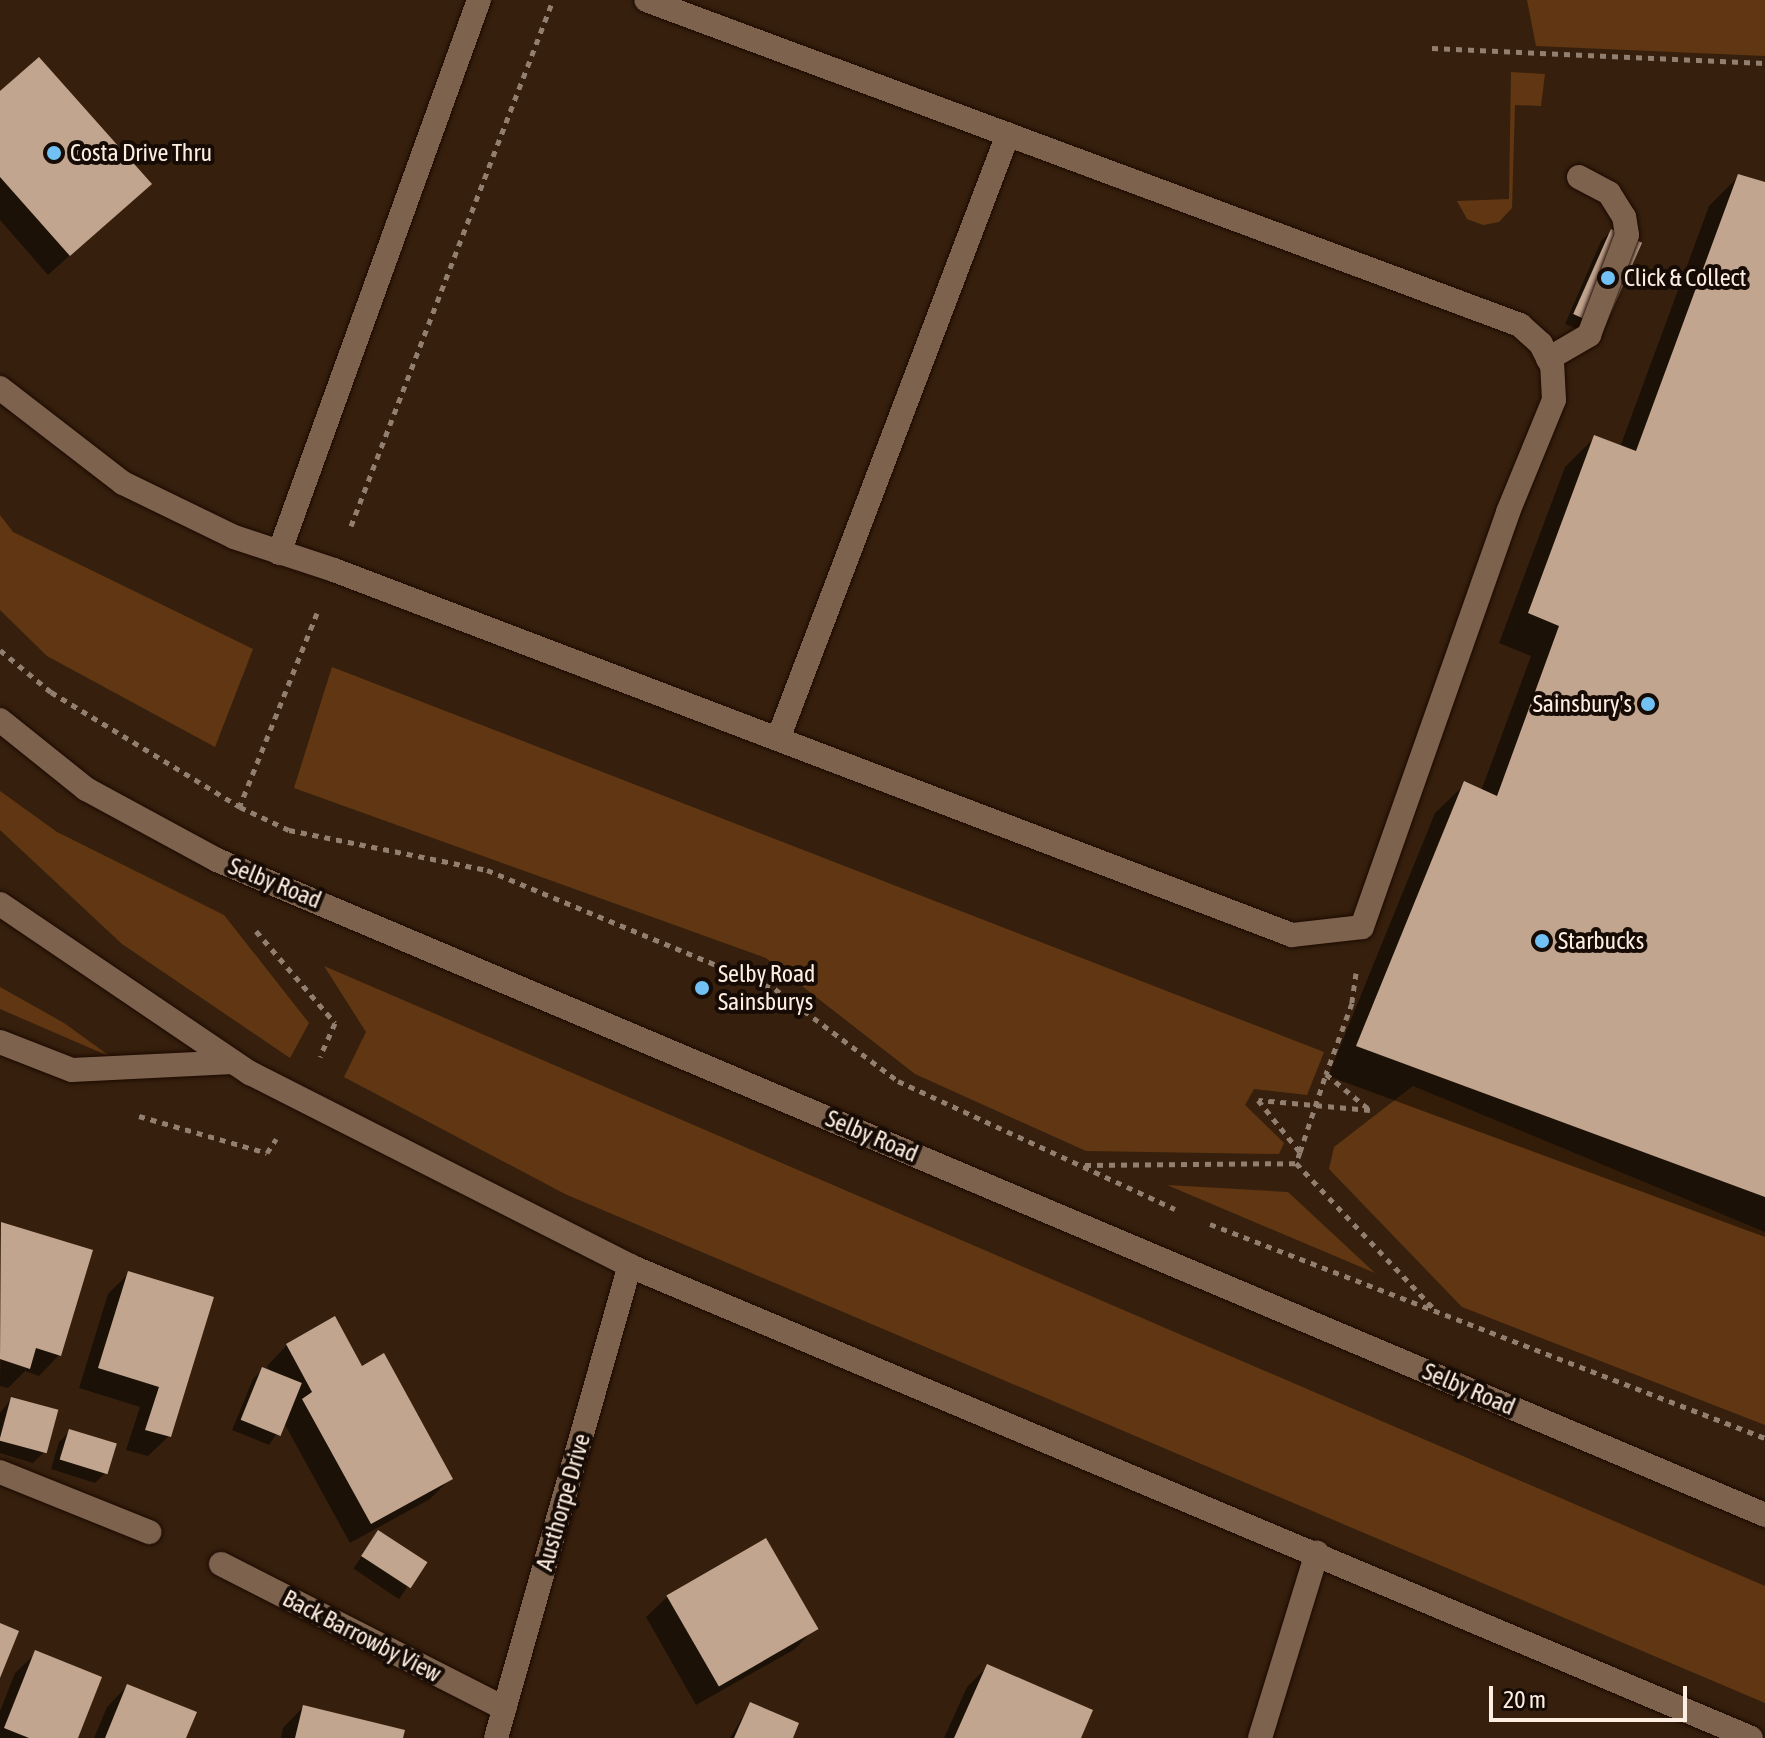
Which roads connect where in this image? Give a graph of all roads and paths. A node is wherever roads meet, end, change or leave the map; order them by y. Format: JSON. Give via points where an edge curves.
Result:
{"nodes":[{"id":1,"x":479,"y":0,"type":"edge"},
{"id":2,"x":553,"y":0,"type":"edge"},
{"id":3,"x":646,"y":0,"type":"edge"},
{"id":4,"x":1432,"y":48,"type":"dead end"},
{"id":5,"x":1765,"y":63,"type":"edge"},
{"id":6,"x":1008,"y":134,"type":"junction"},
{"id":7,"x":1579,"y":177,"type":"dead end"},
{"id":8,"x":1548,"y":359,"type":"junction"},
{"id":9,"x":0,"y":388,"type":"edge"},
{"id":10,"x":279,"y":553,"type":"junction"},
{"id":11,"x":334,"y":570,"type":"junction"},
{"id":12,"x":0,"y":650,"type":"edge"},
{"id":13,"x":0,"y":720,"type":"edge"},
{"id":14,"x":778,"y":739,"type":"junction"},
{"id":15,"x":240,"y":807,"type":"junction"},
{"id":16,"x":217,"y":860,"type":"junction"},
{"id":17,"x":0,"y":904,"type":"edge"},
{"id":18,"x":1362,"y":927,"type":"junction"},
{"id":19,"x":253,"y":928,"type":"dead end"},
{"id":20,"x":0,"y":1042,"type":"edge"},
{"id":21,"x":233,"y":1062,"type":"junction"},
{"id":22,"x":1326,"y":1074,"type":"junction"},
{"id":23,"x":301,"y":1100,"type":"junction"},
{"id":24,"x":1314,"y":1108,"type":"junction"},
{"id":25,"x":131,"y":1114,"type":"dead end"},
{"id":26,"x":1300,"y":1152,"type":"junction"},
{"id":27,"x":1296,"y":1163,"type":"junction"},
{"id":28,"x":1081,"y":1165,"type":"junction"},
{"id":29,"x":1189,"y":1216,"type":"dead end"},
{"id":30,"x":1204,"y":1222,"type":"dead end"},
{"id":31,"x":630,"y":1266,"type":"junction"},
{"id":32,"x":1436,"y":1312,"type":"junction"},
{"id":33,"x":1765,"y":1438,"type":"edge"},
{"id":34,"x":0,"y":1472,"type":"edge"},
{"id":35,"x":1765,"y":1515,"type":"edge"},
{"id":36,"x":149,"y":1532,"type":"dead end"},
{"id":37,"x":1317,"y":1553,"type":"junction"},
{"id":38,"x":221,"y":1564,"type":"dead end"},
{"id":39,"x":504,"y":1708,"type":"junction"},
{"id":40,"x":496,"y":1738,"type":"edge"},
{"id":41,"x":1260,"y":1738,"type":"edge"},
{"id":42,"x":1751,"y":1738,"type":"edge"}],
"edges":[{"from":1,"to":10,"type":"main road"},
{"from":2,"to":11,"type":"path"},
{"from":3,"to":6,"type":"main road"},
{"from":4,"to":5,"type":"path"},
{"from":6,"to":8,"type":"main road","via":[[1520,325]]},
{"from":6,"to":14,"type":"main road"},
{"from":7,"to":8,"type":"main road","via":[[1609,193],[1624,217],[1627,235],[1589,335]]},
{"from":8,"to":18,"type":"main road","via":[[1554,400],[1508,512]]},
{"from":9,"to":10,"type":"main road","via":[[123,483]]},
{"from":10,"to":11,"type":"main road"},
{"from":11,"to":14,"type":"main road"},
{"from":11,"to":15,"type":"path"},
{"from":12,"to":15,"type":"path","via":[[51,692]]},
{"from":13,"to":16,"type":"main road","name":"Selby Road","via":[[86,789]]},
{"from":14,"to":18,"type":"main road","via":[[1292,935]]},
{"from":15,"to":16,"type":"path"},
{"from":15,"to":28,"type":"path","via":[[289,830],[487,870],[775,989],[898,1081]]},
{"from":16,"to":35,"type":"main road","name":"Selby Road"},
{"from":17,"to":21,"type":"main road"},
{"from":18,"to":22,"type":"path","via":[[1352,1003]]},
{"from":19,"to":23,"type":"path","via":[[335,1023]]},
{"from":20,"to":21,"type":"main road","via":[[72,1070]]},
{"from":21,"to":23,"type":"main road"},
{"from":22,"to":24,"type":"path"},
{"from":22,"to":24,"type":"path","via":[[1370,1110]]},
{"from":23,"to":25,"type":"path","via":[[267,1153]]},
{"from":23,"to":31,"type":"main road"},
{"from":24,"to":26,"type":"path"},
{"from":24,"to":26,"type":"path","via":[[1258,1100]]},
{"from":26,"to":27,"type":"path"},
{"from":27,"to":28,"type":"path"},
{"from":27,"to":32,"type":"path"},
{"from":28,"to":29,"type":"path"},
{"from":30,"to":32,"type":"path"},
{"from":31,"to":37,"type":"main road"},
{"from":31,"to":39,"type":"main road","name":"Austhorpe Drive"},
{"from":32,"to":33,"type":"path"},
{"from":34,"to":36,"type":"main road"},
{"from":37,"to":41,"type":"main road"},
{"from":37,"to":42,"type":"main road"},
{"from":38,"to":39,"type":"main road","name":"Back Barrowby View"},
{"from":39,"to":40,"type":"main road","name":"Austhorpe Drive"}]}
